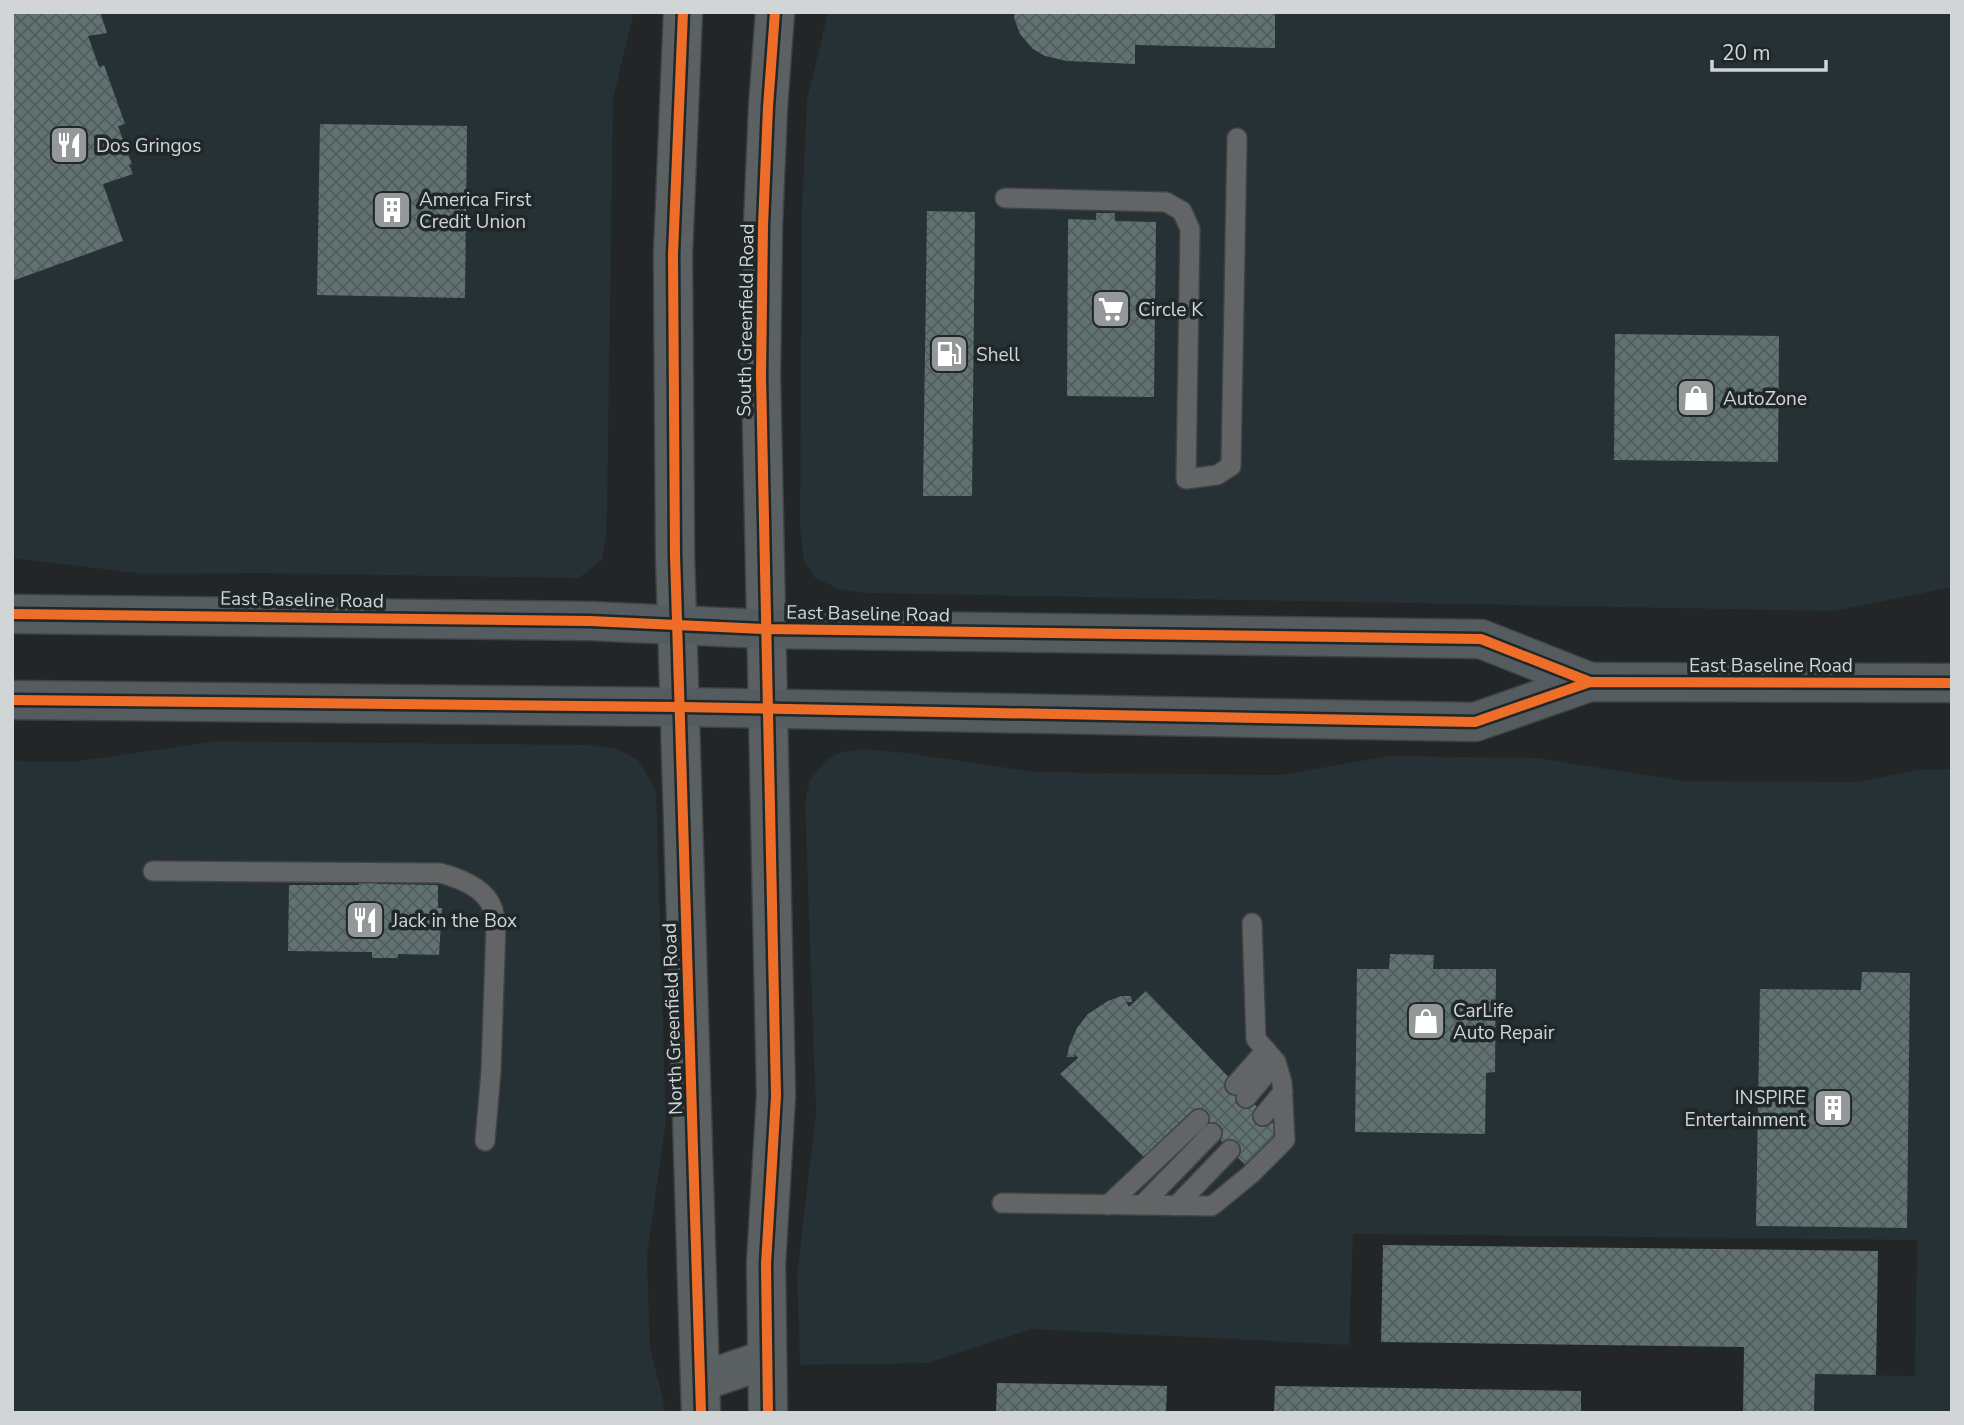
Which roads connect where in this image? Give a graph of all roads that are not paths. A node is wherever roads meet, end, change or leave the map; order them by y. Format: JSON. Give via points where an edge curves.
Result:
{"nodes":[{"id":1,"x":683,"y":12,"type":"edge"},
{"id":2,"x":775,"y":12,"type":"edge"},
{"id":3,"x":1237,"y":138,"type":"dead end"},
{"id":4,"x":1005,"y":198,"type":"dead end"},
{"id":5,"x":12,"y":614,"type":"edge"},
{"id":6,"x":678,"y":623,"type":"junction"},
{"id":7,"x":766,"y":629,"type":"junction"},
{"id":8,"x":1590,"y":682,"type":"junction"},
{"id":9,"x":1952,"y":683,"type":"edge"},
{"id":10,"x":12,"y":700,"type":"edge"},
{"id":11,"x":680,"y":706,"type":"junction"},
{"id":12,"x":768,"y":708,"type":"junction"},
{"id":13,"x":153,"y":871,"type":"dead end"},
{"id":14,"x":1252,"y":923,"type":"dead end"},
{"id":15,"x":1271,"y":1056,"type":"junction"},
{"id":16,"x":1241,"y":1091,"type":"dead end"},
{"id":17,"x":1283,"y":1092,"type":"junction"},
{"id":18,"x":1264,"y":1116,"type":"dead end"},
{"id":19,"x":485,"y":1141,"type":"dead end"},
{"id":20,"x":1230,"y":1150,"type":"dead end"},
{"id":21,"x":1002,"y":1203,"type":"dead end"},
{"id":22,"x":1108,"y":1205,"type":"junction"},
{"id":23,"x":1142,"y":1205,"type":"junction"},
{"id":24,"x":1176,"y":1206,"type":"junction"},
{"id":25,"x":767,"y":1359,"type":"junction"},
{"id":26,"x":700,"y":1397,"type":"edge"},
{"id":27,"x":768,"y":1413,"type":"edge"}],
"edges":[{"from":1,"to":6,"type":"main road","via":[[673,254]]},
{"from":2,"to":7,"type":"main road","name":"South Greenfield Road","via":[[761,337]]},
{"from":3,"to":4,"type":"lane","via":[[1231,466],[1217,475],[1186,479],[1190,229],[1182,211],[1166,202]]},
{"from":5,"to":6,"type":"main road","name":"East Baseline Road"},
{"from":6,"to":7,"type":"main road","name":"East Baseline Road"},
{"from":6,"to":11,"type":"main road","name":"North Greenfield Road"},
{"from":7,"to":8,"type":"main road","name":"East Baseline Road","via":[[1481,639]]},
{"from":7,"to":12,"type":"main road"},
{"from":8,"to":9,"type":"main road","name":"East Baseline Road"},
{"from":8,"to":12,"type":"main road","name":"East Baseline Road","via":[[1475,722]]},
{"from":10,"to":11,"type":"main road","name":"East Baseline Road"},
{"from":11,"to":12,"type":"main road","name":"East Baseline Road"},
{"from":11,"to":26,"type":"main road","name":"North Greenfield Road"},
{"from":12,"to":25,"type":"main road","via":[[776,1096],[766,1264]]},
{"from":13,"to":19,"type":"lane","via":[[440,873],[461,878],[481,893],[491,905],[496,924]]},
{"from":14,"to":15,"type":"lane","via":[[1256,1039]]},
{"from":15,"to":16,"type":"lane"},
{"from":15,"to":17,"type":"lane"},
{"from":17,"to":18,"type":"lane"},
{"from":17,"to":24,"type":"lane","via":[[1285,1140],[1212,1206]]},
{"from":20,"to":24,"type":"lane"},
{"from":21,"to":22,"type":"lane"},
{"from":22,"to":23,"type":"lane"},
{"from":22,"to":23,"type":"lane","via":[[1206,1126]]},
{"from":23,"to":24,"type":"lane"},
{"from":25,"to":26,"type":"main road"},
{"from":25,"to":27,"type":"main road"}]}
